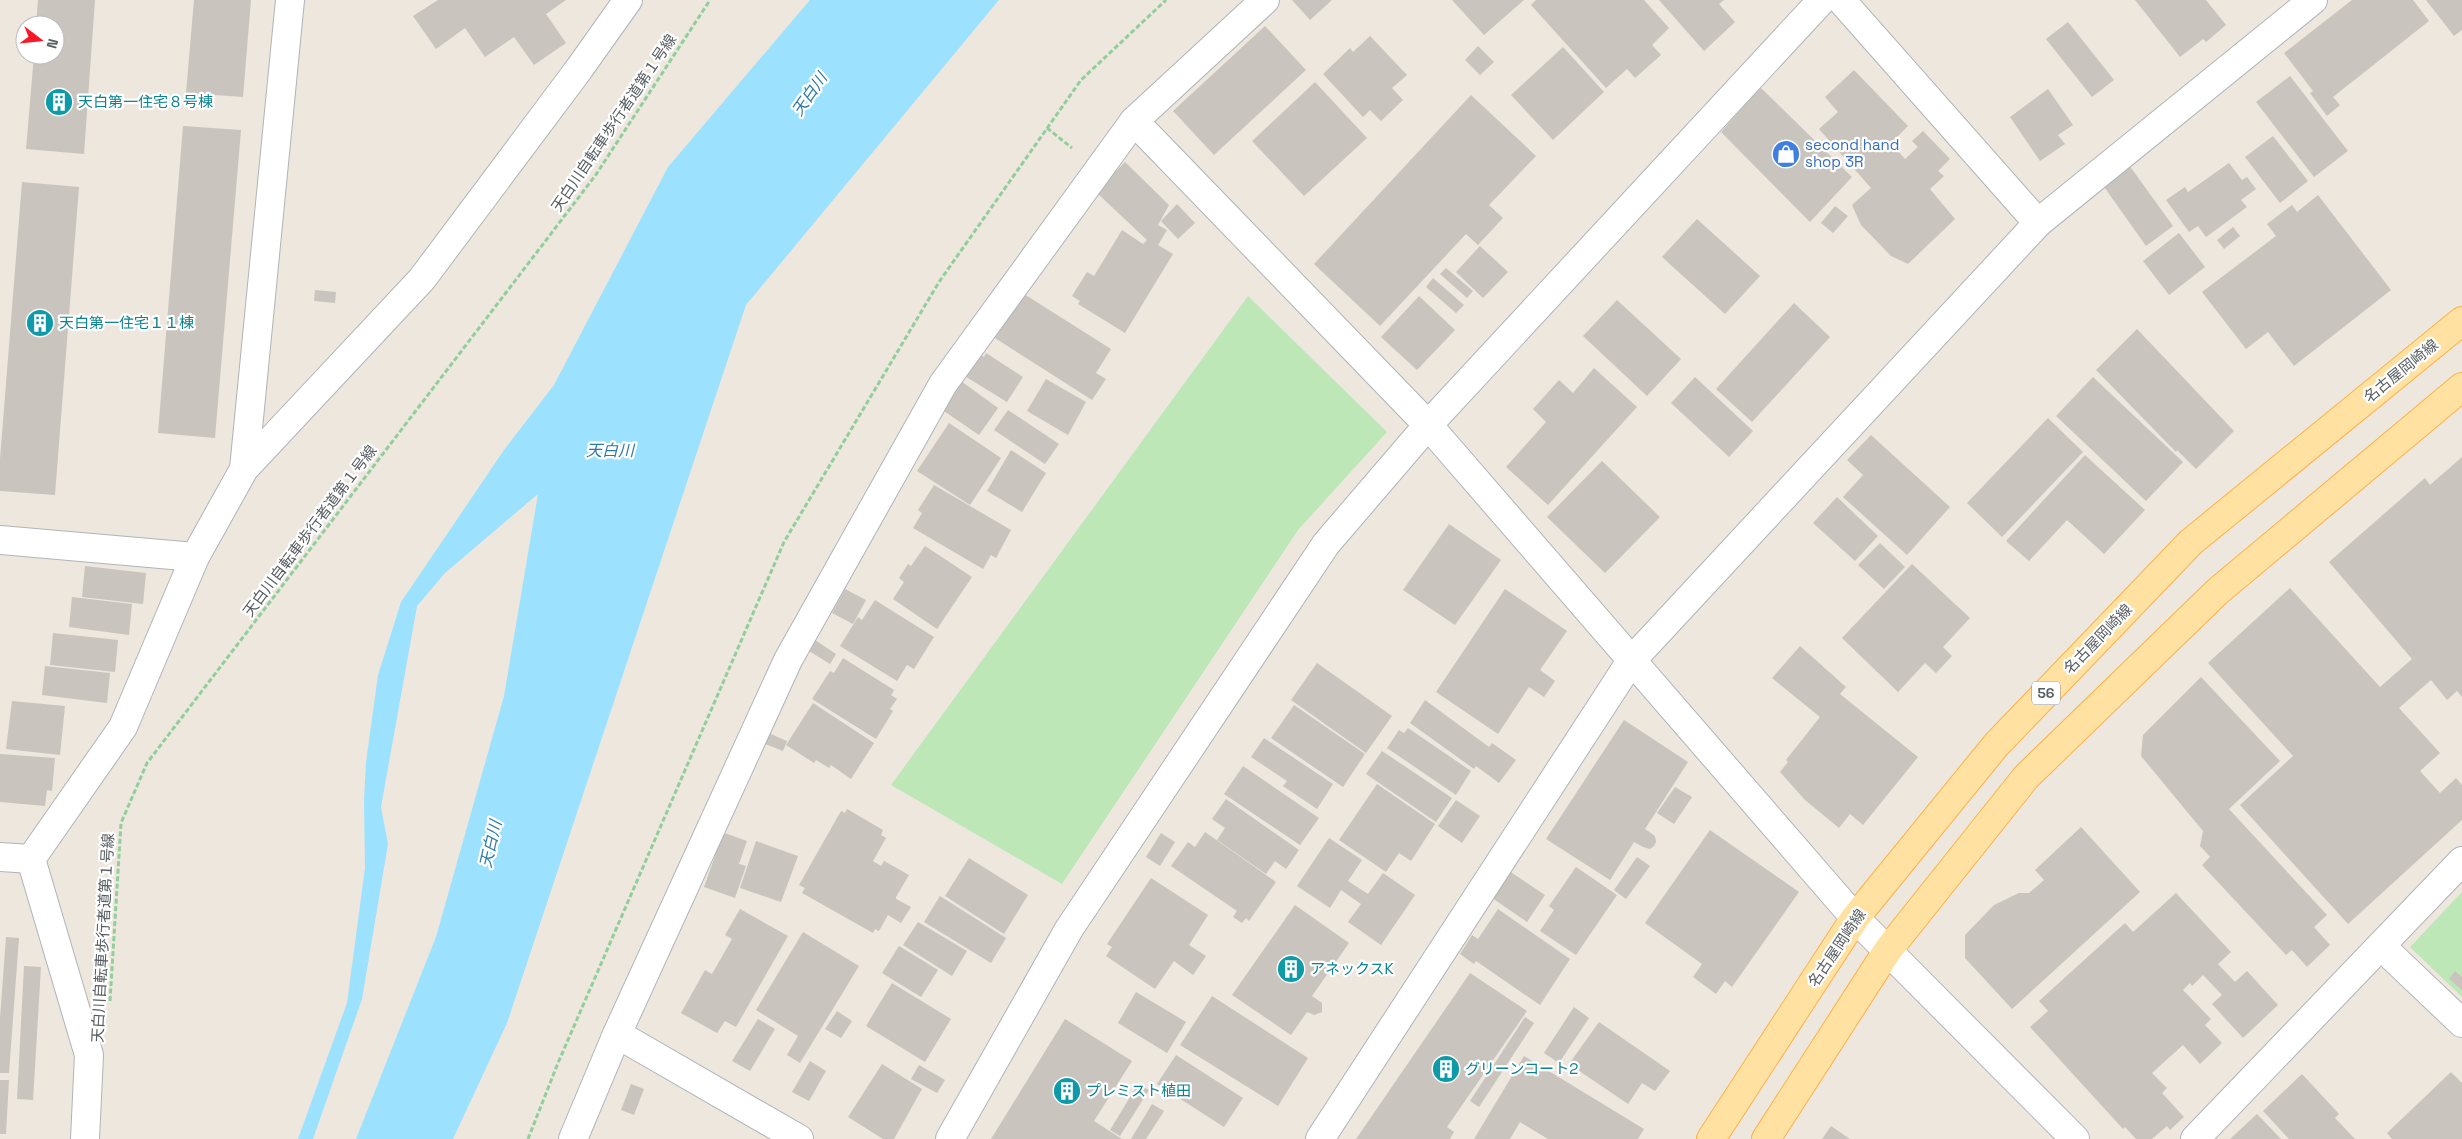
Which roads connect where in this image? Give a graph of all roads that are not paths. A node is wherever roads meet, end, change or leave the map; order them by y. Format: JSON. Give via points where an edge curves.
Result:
{"nodes":[{"id":1,"x":290,"y":0,"type":"edge"},
{"id":2,"x":628,"y":0,"type":"edge"},
{"id":3,"x":1265,"y":0,"type":"edge"},
{"id":4,"x":1822,"y":0,"type":"edge"},
{"id":5,"x":1841,"y":0,"type":"edge"},
{"id":6,"x":2313,"y":0,"type":"edge"},
{"id":7,"x":1134,"y":121,"type":"junction"},
{"id":8,"x":2038,"y":224,"type":"junction"},
{"id":9,"x":2462,"y":321,"type":"edge"},
{"id":10,"x":2462,"y":387,"type":"edge"},
{"id":11,"x":1428,"y":425,"type":"junction"},
{"id":12,"x":244,"y":469,"type":"junction"},
{"id":13,"x":0,"y":540,"type":"edge"},
{"id":14,"x":194,"y":557,"type":"junction"},
{"id":15,"x":1631,"y":661,"type":"junction"},
{"id":16,"x":0,"y":857,"type":"edge"},
{"id":17,"x":31,"y":859,"type":"junction"},
{"id":18,"x":2462,"y":861,"type":"edge"},
{"id":19,"x":1855,"y":918,"type":"junction"},
{"id":20,"x":2381,"y":946,"type":"junction"},
{"id":21,"x":1888,"y":950,"type":"junction"},
{"id":22,"x":2462,"y":1023,"type":"edge"},
{"id":23,"x":617,"y":1034,"type":"junction"},
{"id":24,"x":85,"y":1139,"type":"edge"},
{"id":25,"x":573,"y":1139,"type":"edge"},
{"id":26,"x":798,"y":1139,"type":"edge"},
{"id":27,"x":950,"y":1139,"type":"edge"},
{"id":28,"x":1320,"y":1139,"type":"edge"},
{"id":29,"x":1711,"y":1139,"type":"edge"},
{"id":30,"x":1766,"y":1139,"type":"edge"},
{"id":31,"x":2075,"y":1139,"type":"edge"},
{"id":32,"x":2195,"y":1139,"type":"edge"}],
"edges":[{"from":1,"to":12,"type":"street"},
{"from":2,"to":12,"type":"street","via":[[422,279]]},
{"from":3,"to":7,"type":"street"},
{"from":4,"to":11,"type":"street"},
{"from":5,"to":8,"type":"street"},
{"from":6,"to":8,"type":"street"},
{"from":7,"to":11,"type":"street"},
{"from":7,"to":23,"type":"street","via":[[943,384],[788,660]]},
{"from":8,"to":15,"type":"street"},
{"from":9,"to":19,"type":"main road","name":"名古屋岡崎線","number":"56","via":[[2191,542],[1996,745]]},
{"from":10,"to":21,"type":"main road","via":[[2218,591],[2026,777]]},
{"from":11,"to":15,"type":"street"},
{"from":11,"to":27,"type":"street","via":[[1326,544],[1070,929]]},
{"from":12,"to":14,"type":"street"},
{"from":13,"to":14,"type":"street"},
{"from":14,"to":17,"type":"street","via":[[123,727]]},
{"from":15,"to":19,"type":"street"},
{"from":15,"to":28,"type":"street"},
{"from":16,"to":17,"type":"street"},
{"from":17,"to":24,"type":"street","via":[[88,1055]]},
{"from":18,"to":20,"type":"street"},
{"from":19,"to":21,"type":"street"},
{"from":19,"to":29,"type":"main road","name":"名古屋岡崎線","number":"56"},
{"from":20,"to":22,"type":"street"},
{"from":20,"to":32,"type":"street"},
{"from":21,"to":30,"type":"main road"},
{"from":21,"to":31,"type":"street"},
{"from":23,"to":25,"type":"street"},
{"from":23,"to":26,"type":"street"}]}
